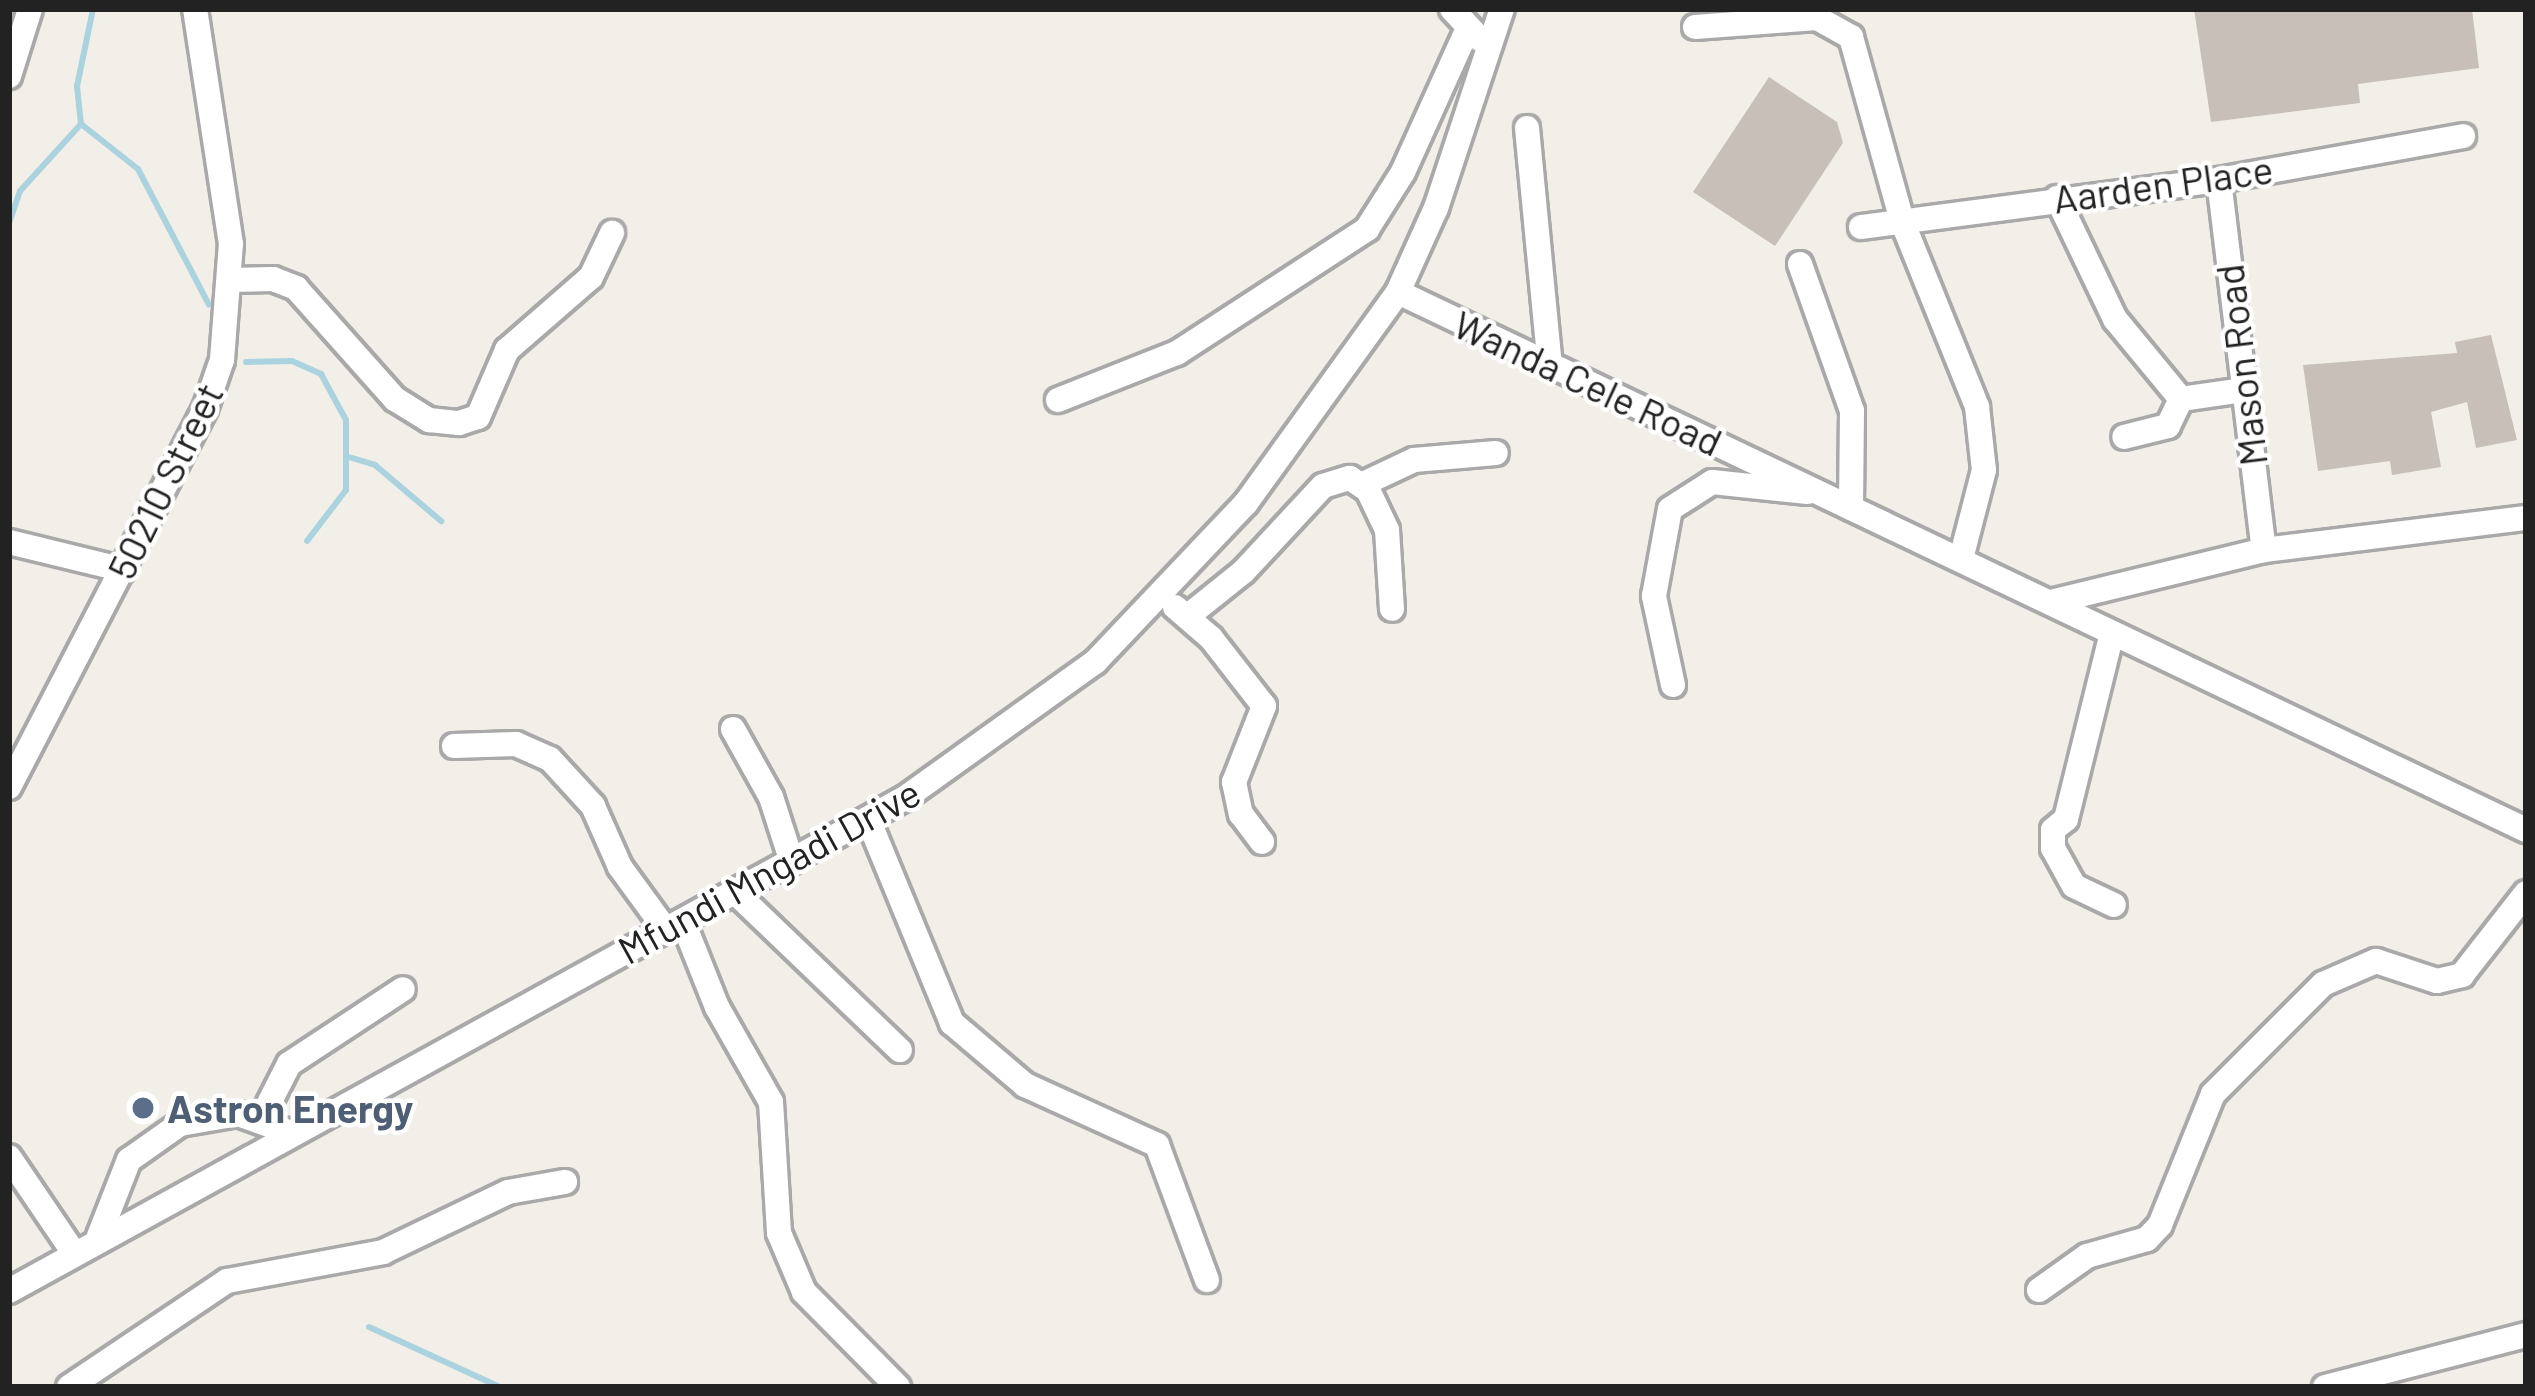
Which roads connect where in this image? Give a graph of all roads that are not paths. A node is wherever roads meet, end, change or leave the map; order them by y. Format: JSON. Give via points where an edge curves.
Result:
{"nodes":[{"id":1,"x":30,"y":9,"type":"edge"},
{"id":2,"x":195,"y":9,"type":"edge"},
{"id":3,"x":1502,"y":9,"type":"edge"},
{"id":4,"x":1459,"y":20,"type":"edge"},
{"id":5,"x":1695,"y":27,"type":"dead end"},
{"id":6,"x":1492,"y":47,"type":"junction"},
{"id":7,"x":9,"y":76,"type":"edge"},
{"id":8,"x":1527,"y":128,"type":"dead end"},
{"id":9,"x":2464,"y":136,"type":"dead end"},
{"id":10,"x":2218,"y":180,"type":"junction"},
{"id":11,"x":2057,"y":197,"type":"junction"},
{"id":12,"x":1902,"y":220,"type":"junction"},
{"id":13,"x":1861,"y":227,"type":"dead end"},
{"id":14,"x":612,"y":233,"type":"dead end"},
{"id":15,"x":1800,"y":265,"type":"dead end"},
{"id":16,"x":231,"y":280,"type":"junction"},
{"id":17,"x":1398,"y":292,"type":"junction"},
{"id":18,"x":1550,"y":365,"type":"junction"},
{"id":19,"x":2244,"y":390,"type":"junction"},
{"id":20,"x":2181,"y":399,"type":"junction"},
{"id":21,"x":1058,"y":400,"type":"dead end"},
{"id":22,"x":2124,"y":437,"type":"dead end"},
{"id":23,"x":1496,"y":453,"type":"dead end"},
{"id":24,"x":1363,"y":484,"type":"junction"},
{"id":25,"x":1819,"y":492,"type":"junction"},
{"id":26,"x":1851,"y":508,"type":"junction"},
{"id":27,"x":2526,"y":518,"type":"edge"},
{"id":28,"x":9,"y":542,"type":"edge"},
{"id":29,"x":2264,"y":550,"type":"junction"},
{"id":30,"x":1961,"y":560,"type":"junction"},
{"id":31,"x":124,"y":570,"type":"junction"},
{"id":32,"x":1162,"y":597,"type":"junction"},
{"id":33,"x":2051,"y":602,"type":"junction"},
{"id":34,"x":1392,"y":609,"type":"dead end"},
{"id":35,"x":1188,"y":616,"type":"junction"},
{"id":36,"x":2112,"y":633,"type":"junction"},
{"id":37,"x":1672,"y":686,"type":"dead end"},
{"id":38,"x":733,"y":729,"type":"dead end"},
{"id":39,"x":454,"y":746,"type":"dead end"},
{"id":40,"x":9,"y":787,"type":"edge"},
{"id":41,"x":868,"y":819,"type":"junction"},
{"id":42,"x":2526,"y":830,"type":"edge"},
{"id":43,"x":1262,"y":842,"type":"dead end"},
{"id":44,"x":791,"y":862,"type":"junction"},
{"id":45,"x":736,"y":892,"type":"junction"},
{"id":46,"x":2526,"y":893,"type":"edge"},
{"id":47,"x":2114,"y":905,"type":"dead end"},
{"id":48,"x":674,"y":926,"type":"junction"},
{"id":49,"x":403,"y":989,"type":"dead end"},
{"id":50,"x":900,"y":1050,"type":"dead end"},
{"id":51,"x":260,"y":1121,"type":"junction"},
{"id":52,"x":291,"y":1132,"type":"junction"},
{"id":53,"x":9,"y":1157,"type":"edge"},
{"id":54,"x":565,"y":1182,"type":"dead end"},
{"id":55,"x":99,"y":1236,"type":"junction"},
{"id":56,"x":73,"y":1250,"type":"junction"},
{"id":57,"x":1207,"y":1280,"type":"dead end"},
{"id":58,"x":2039,"y":1290,"type":"dead end"},
{"id":59,"x":9,"y":1291,"type":"edge"},
{"id":60,"x":2526,"y":1335,"type":"edge"},
{"id":61,"x":69,"y":1387,"type":"edge"},
{"id":62,"x":898,"y":1387,"type":"edge"},
{"id":63,"x":2326,"y":1387,"type":"edge"}],
"edges":[{"from":1,"to":7,"type":"street"},
{"from":2,"to":16,"type":"street","name":"50210 Street","via":[[225,176]]},
{"from":3,"to":6,"type":"street"},
{"from":4,"to":6,"type":"street"},
{"from":4,"to":21,"type":"street","via":[[1403,172],[1367,229],[1177,353]]},
{"from":5,"to":12,"type":"street","via":[[1817,18],[1846,30]]},
{"from":6,"to":17,"type":"street"},
{"from":8,"to":18,"type":"street"},
{"from":9,"to":10,"type":"street","name":"Aarden Place"},
{"from":10,"to":11,"type":"street","name":"Aarden Place"},
{"from":10,"to":19,"type":"street","name":"Mason Road"},
{"from":11,"to":12,"type":"street","name":"Aarden Place"},
{"from":11,"to":20,"type":"street","via":[[2115,320]]},
{"from":12,"to":13,"type":"street","name":"Aarden Place"},
{"from":12,"to":30,"type":"street","via":[[1977,407],[1983,443]]},
{"from":14,"to":16,"type":"street","via":[[591,277],[507,350],[478,417],[459,423],[429,420],[395,399],[296,288],[273,279]]},
{"from":15,"to":26,"type":"street","via":[[1852,411]]},
{"from":16,"to":31,"type":"street","name":"50210 Street","via":[[223,359],[205,409]]},
{"from":17,"to":18,"type":"street","name":"Wanda Cele Road"},
{"from":17,"to":32,"type":"street","name":"Mfundi Mngadi Drive","via":[[1246,503]]},
{"from":18,"to":25,"type":"street","name":"Wanda Cele Road"},
{"from":19,"to":20,"type":"street"},
{"from":19,"to":29,"type":"street","name":"Mason Road"},
{"from":20,"to":22,"type":"street","via":[[2168,426]]},
{"from":23,"to":24,"type":"street","via":[[1414,460]]},
{"from":24,"to":34,"type":"street","via":[[1387,530]]},
{"from":24,"to":35,"type":"street","via":[[1339,478],[1323,486],[1243,572]]},
{"from":25,"to":26,"type":"street","name":"Wanda Cele Road"},
{"from":25,"to":37,"type":"street","via":[[1712,482],[1670,508],[1654,596]]},
{"from":26,"to":30,"type":"street","name":"Wanda Cele Road"},
{"from":27,"to":29,"type":"street"},
{"from":28,"to":31,"type":"street"},
{"from":29,"to":33,"type":"street"},
{"from":30,"to":33,"type":"street","name":"Wanda Cele Road"},
{"from":31,"to":40,"type":"street","name":"50210 Street"},
{"from":32,"to":35,"type":"street"},
{"from":32,"to":41,"type":"street","name":"Mfundi Mngadi Drive","via":[[1016,725]]},
{"from":33,"to":36,"type":"street","name":"Wanda Cele Road"},
{"from":35,"to":43,"type":"street","via":[[1264,706],[1234,782],[1241,814]]},
{"from":36,"to":42,"type":"street","name":"Wanda Cele Road"},
{"from":36,"to":47,"type":"street","via":[[2053,848],[2074,886]]},
{"from":38,"to":44,"type":"street","via":[[771,796]]},
{"from":39,"to":48,"type":"street","via":[[516,744],[550,759],[592,806],[620,867]]},
{"from":41,"to":44,"type":"street","name":"Mfundi Mngadi Drive"},
{"from":41,"to":57,"type":"street","via":[[933,988],[973,1047],[1025,1084],[1157,1145]]},
{"from":44,"to":45,"type":"street","name":"Mfundi Mngadi Drive"},
{"from":45,"to":48,"type":"street","name":"Mfundi Mngadi Drive"},
{"from":45,"to":50,"type":"street"},
{"from":46,"to":58,"type":"street","via":[[2462,975],[2437,981],[2376,961],[2323,984],[2213,1094],[2176,1195],[2147,1239],[2087,1256]]},
{"from":48,"to":52,"type":"street","name":"Mfundi Mngadi Drive"},
{"from":48,"to":62,"type":"street","via":[[771,1102],[779,1233],[804,1292]]},
{"from":49,"to":51,"type":"street","via":[[289,1064]]},
{"from":51,"to":52,"type":"street"},
{"from":51,"to":55,"type":"street","via":[[202,1116],[141,1148],[116,1180]]},
{"from":52,"to":55,"type":"street","name":"Mfundi Mngadi Drive"},
{"from":53,"to":56,"type":"street"},
{"from":54,"to":61,"type":"street","via":[[508,1192],[383,1252],[227,1281]]},
{"from":55,"to":56,"type":"street","name":"Mfundi Mngadi Drive"},
{"from":56,"to":59,"type":"street","name":"Mfundi Mngadi Drive"},
{"from":60,"to":63,"type":"street"}]}
